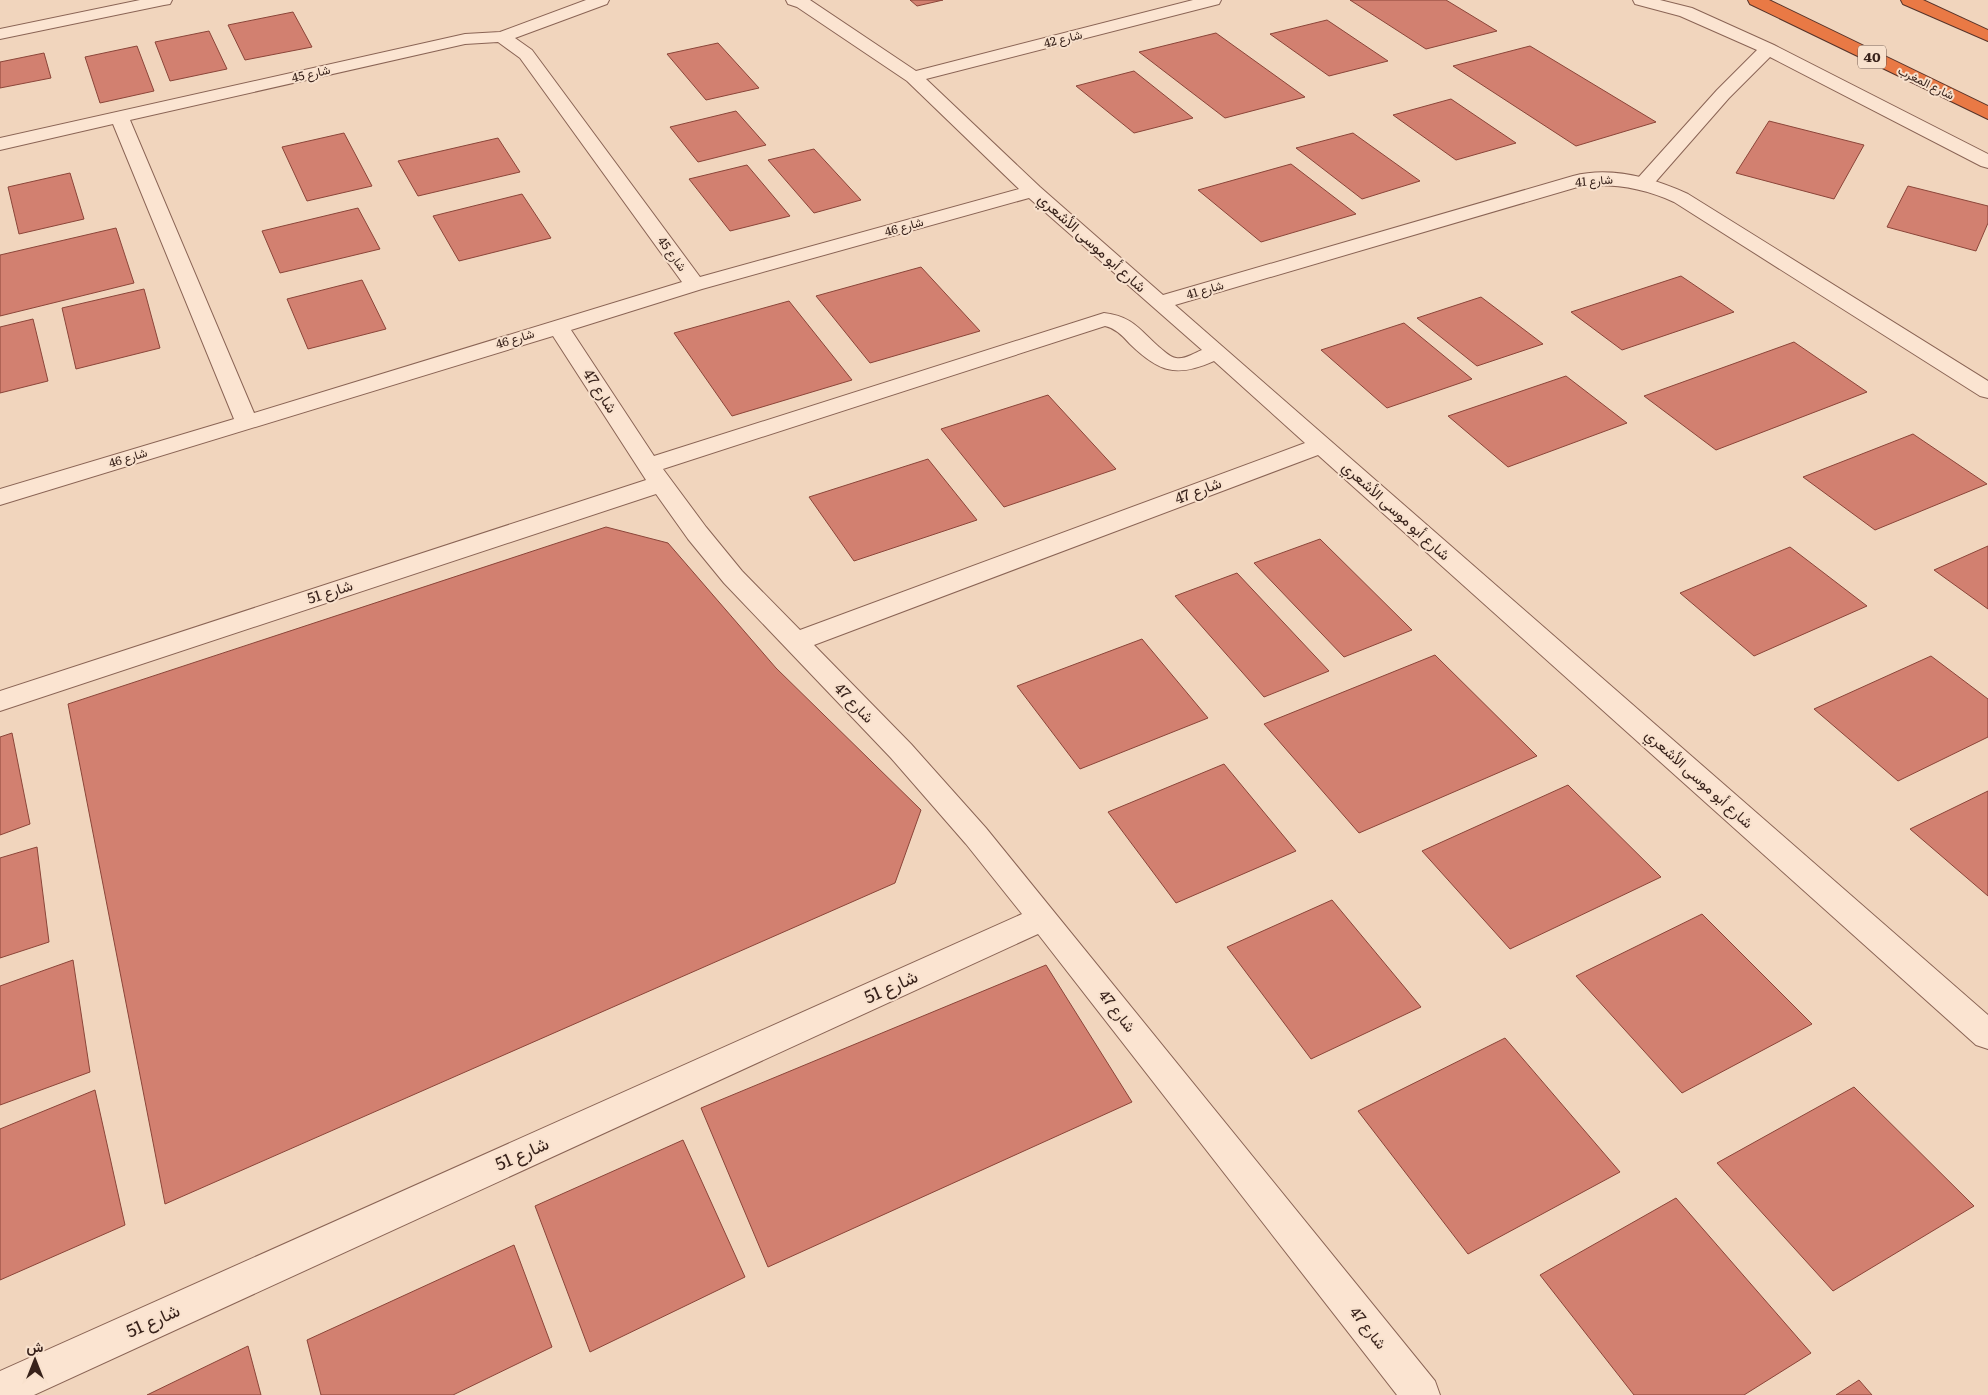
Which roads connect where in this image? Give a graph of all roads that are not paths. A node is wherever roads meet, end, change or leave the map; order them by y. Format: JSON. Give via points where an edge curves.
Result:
{"nodes":[{"id":1,"x":164,"y":0,"type":"edge"},
{"id":2,"x":601,"y":0,"type":"edge"},
{"id":3,"x":794,"y":0,"type":"edge"},
{"id":4,"x":1212,"y":0,"type":"edge"},
{"id":5,"x":1641,"y":0,"type":"edge"},
{"id":6,"x":1756,"y":0,"type":"edge"},
{"id":7,"x":1909,"y":0,"type":"edge"},
{"id":8,"x":1925,"y":0,"type":"edge"},
{"id":9,"x":0,"y":34,"type":"edge"},
{"id":10,"x":502,"y":36,"type":"junction"},
{"id":11,"x":1988,"y":36,"type":"edge"},
{"id":12,"x":1768,"y":49,"type":"junction"},
{"id":13,"x":913,"y":77,"type":"junction"},
{"id":14,"x":1988,"y":113,"type":"edge"},
{"id":15,"x":120,"y":118,"type":"junction"},
{"id":16,"x":0,"y":144,"type":"edge"},
{"id":17,"x":1988,"y":162,"type":"edge"},
{"id":18,"x":1644,"y":183,"type":"junction"},
{"id":19,"x":1033,"y":191,"type":"junction"},
{"id":20,"x":694,"y":285,"type":"junction"},
{"id":21,"x":1159,"y":303,"type":"junction"},
{"id":22,"x":558,"y":326,"type":"junction"},
{"id":23,"x":1217,"y":352,"type":"junction"},
{"id":24,"x":1988,"y":391,"type":"edge"},
{"id":25,"x":247,"y":423,"type":"junction"},
{"id":26,"x":1322,"y":444,"type":"junction"},
{"id":27,"x":654,"y":475,"type":"junction"},
{"id":28,"x":0,"y":497,"type":"edge"},
{"id":29,"x":794,"y":642,"type":"junction"},
{"id":30,"x":0,"y":701,"type":"edge"},
{"id":31,"x":1043,"y":918,"type":"junction"},
{"id":32,"x":1988,"y":1035,"type":"edge"},
{"id":33,"x":0,"y":1391,"type":"edge"},
{"id":34,"x":1421,"y":1395,"type":"edge"}],
"edges":[{"from":1,"to":9,"type":"street"},
{"from":2,"to":10,"type":"street","name":"شارع 45"},
{"from":3,"to":13,"type":"street","name":"شارع أبو موسى الأشعري"},
{"from":4,"to":13,"type":"street","name":"شارع 42"},
{"from":5,"to":12,"type":"street","via":[[1686,12]]},
{"from":6,"to":14,"type":"highway","name":"شارع المغرب","number":"40"},
{"from":7,"to":11,"type":"highway"},
{"from":8,"to":11,"type":"highway"},
{"from":10,"to":15,"type":"street","name":"شارع 45","via":[[465,39]]},
{"from":10,"to":20,"type":"street","name":"شارع 45","via":[[526,54]]},
{"from":12,"to":17,"type":"street"},
{"from":12,"to":18,"type":"street"},
{"from":13,"to":19,"type":"street","name":"شارع أبو موسى الأشعري"},
{"from":15,"to":16,"type":"street","name":"شارع 45"},
{"from":15,"to":25,"type":"street"},
{"from":18,"to":21,"type":"street","name":"شارع 41","via":[[1625,179],[1580,180]]},
{"from":18,"to":24,"type":"street","name":"شارع 41","via":[[1681,198]]},
{"from":19,"to":20,"type":"street","name":"شارع 46"},
{"from":19,"to":21,"type":"street","name":"شارع أبو موسى الأشعري"},
{"from":20,"to":22,"type":"street","name":"شارع 46"},
{"from":21,"to":23,"type":"street","name":"شارع أبو موسى الأشعري"},
{"from":22,"to":25,"type":"street","name":"شارع 46"},
{"from":22,"to":27,"type":"street","name":"شارع 47"},
{"from":23,"to":26,"type":"street","name":"شارع أبو موسى الأشعري"},
{"from":23,"to":27,"type":"street","name":"شارع 51","via":[[1181,365],[1169,364],[1118,323],[1104,319]]},
{"from":25,"to":28,"type":"street","name":"شارع 46"},
{"from":26,"to":29,"type":"street","name":"شارع 47"},
{"from":26,"to":32,"type":"street","name":"شارع أبو موسى الأشعري"},
{"from":27,"to":29,"type":"street","name":"شارع 47","via":[[733,577]]},
{"from":27,"to":30,"type":"street","name":"شارع 51"},
{"from":29,"to":31,"type":"street","name":"شارع 47","via":[[901,751]]},
{"from":31,"to":33,"type":"street","name":"شارع 51"},
{"from":31,"to":34,"type":"street","name":"شارع 47"}]}
